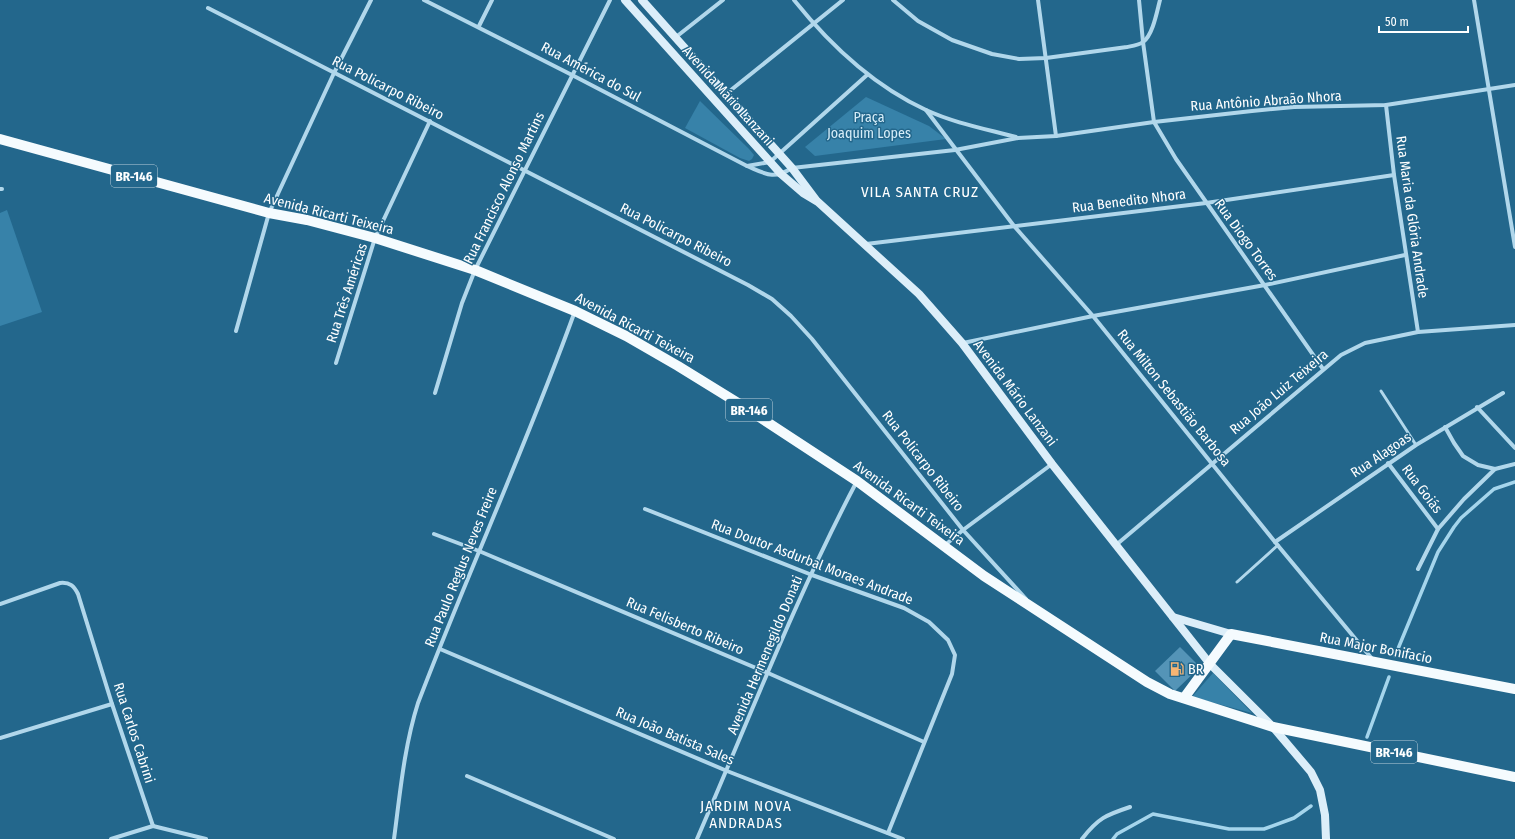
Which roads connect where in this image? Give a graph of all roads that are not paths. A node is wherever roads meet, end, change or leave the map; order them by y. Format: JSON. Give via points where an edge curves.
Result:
{"nodes":[{"id":1,"x":371,"y":0,"type":"edge"},
{"id":2,"x":424,"y":0,"type":"edge"},
{"id":3,"x":492,"y":0,"type":"edge"},
{"id":4,"x":610,"y":0,"type":"edge"},
{"id":5,"x":625,"y":0,"type":"edge"},
{"id":6,"x":642,"y":0,"type":"edge"},
{"id":7,"x":723,"y":0,"type":"edge"},
{"id":8,"x":794,"y":0,"type":"edge"},
{"id":9,"x":843,"y":0,"type":"edge"},
{"id":10,"x":894,"y":0,"type":"edge"},
{"id":11,"x":1038,"y":0,"type":"edge"},
{"id":12,"x":1139,"y":0,"type":"edge"},
{"id":13,"x":1160,"y":0,"type":"edge"},
{"id":14,"x":1474,"y":0,"type":"edge"},
{"id":15,"x":208,"y":8,"type":"dead end"},
{"id":16,"x":813,"y":24,"type":"junction"},
{"id":17,"x":479,"y":26,"type":"junction"},
{"id":18,"x":676,"y":37,"type":"junction"},
{"id":19,"x":1143,"y":42,"type":"junction"},
{"id":20,"x":1046,"y":58,"type":"junction"},
{"id":21,"x":334,"y":73,"type":"junction"},
{"id":22,"x":572,"y":74,"type":"junction"},
{"id":23,"x":867,"y":75,"type":"junction"},
{"id":24,"x":1515,"y":85,"type":"edge"},
{"id":25,"x":1489,"y":90,"type":"junction"},
{"id":26,"x":726,"y":94,"type":"junction"},
{"id":27,"x":1386,"y":105,"type":"junction"},
{"id":28,"x":926,"y":110,"type":"junction"},
{"id":29,"x":430,"y":121,"type":"junction"},
{"id":30,"x":1154,"y":122,"type":"junction"},
{"id":31,"x":1056,"y":136,"type":"junction"},
{"id":32,"x":1018,"y":138,"type":"junction"},
{"id":33,"x":0,"y":139,"type":"edge"},
{"id":34,"x":955,"y":150,"type":"junction"},
{"id":35,"x":780,"y":154,"type":"junction"},
{"id":36,"x":770,"y":162,"type":"junction"},
{"id":37,"x":746,"y":166,"type":"junction"},
{"id":38,"x":792,"y":168,"type":"junction"},
{"id":39,"x":524,"y":170,"type":"junction"},
{"id":40,"x":781,"y":174,"type":"junction"},
{"id":41,"x":1394,"y":175,"type":"junction"},
{"id":42,"x":818,"y":202,"type":"junction"},
{"id":43,"x":1206,"y":203,"type":"junction"},
{"id":44,"x":269,"y":213,"type":"junction"},
{"id":45,"x":1014,"y":226,"type":"junction"},
{"id":46,"x":376,"y":238,"type":"junction"},
{"id":47,"x":865,"y":244,"type":"junction"},
{"id":48,"x":1515,"y":247,"type":"edge"},
{"id":49,"x":1405,"y":255,"type":"junction"},
{"id":50,"x":475,"y":270,"type":"junction"},
{"id":51,"x":1265,"y":285,"type":"junction"},
{"id":52,"x":575,"y":311,"type":"junction"},
{"id":53,"x":1093,"y":316,"type":"junction"},
{"id":54,"x":1515,"y":325,"type":"edge"},
{"id":55,"x":236,"y":331,"type":"dead end"},
{"id":56,"x":1418,"y":332,"type":"junction"},
{"id":57,"x":962,"y":344,"type":"junction"},
{"id":58,"x":336,"y":363,"type":"dead end"},
{"id":59,"x":1323,"y":369,"type":"junction"},
{"id":60,"x":1381,"y":391,"type":"dead end"},
{"id":61,"x":435,"y":393,"type":"dead end"},
{"id":62,"x":1503,"y":393,"type":"dead end"},
{"id":63,"x":1477,"y":408,"type":"junction"},
{"id":64,"x":1445,"y":427,"type":"junction"},
{"id":65,"x":1416,"y":445,"type":"junction"},
{"id":66,"x":1515,"y":448,"type":"edge"},
{"id":67,"x":1212,"y":463,"type":"junction"},
{"id":68,"x":1388,"y":463,"type":"junction"},
{"id":69,"x":1052,"y":464,"type":"junction"},
{"id":70,"x":1515,"y":464,"type":"edge"},
{"id":71,"x":1495,"y":469,"type":"junction"},
{"id":72,"x":857,"y":481,"type":"junction"},
{"id":73,"x":645,"y":509,"type":"dead end"},
{"id":74,"x":1438,"y":529,"type":"junction"},
{"id":75,"x":963,"y":530,"type":"junction"},
{"id":76,"x":434,"y":534,"type":"dead end"},
{"id":77,"x":1277,"y":544,"type":"junction"},
{"id":78,"x":944,"y":546,"type":"junction"},
{"id":79,"x":1116,"y":546,"type":"junction"},
{"id":80,"x":479,"y":551,"type":"junction"},
{"id":81,"x":1418,"y":569,"type":"dead end"},
{"id":82,"x":812,"y":575,"type":"junction"},
{"id":83,"x":1237,"y":582,"type":"dead end"},
{"id":84,"x":0,"y":604,"type":"edge"},
{"id":85,"x":1034,"y":608,"type":"junction"},
{"id":86,"x":1173,"y":617,"type":"junction"},
{"id":87,"x":1231,"y":634,"type":"junction"},
{"id":88,"x":440,"y":649,"type":"junction"},
{"id":89,"x":1374,"y":662,"type":"junction"},
{"id":90,"x":1210,"y":664,"type":"junction"},
{"id":91,"x":768,"y":673,"type":"junction"},
{"id":92,"x":1515,"y":689,"type":"edge"},
{"id":93,"x":1184,"y":698,"type":"junction"},
{"id":94,"x":112,"y":704,"type":"junction"},
{"id":95,"x":1272,"y":727,"type":"junction"},
{"id":96,"x":0,"y":738,"type":"edge"},
{"id":97,"x":924,"y":742,"type":"junction"},
{"id":98,"x":727,"y":771,"type":"junction"},
{"id":99,"x":467,"y":776,"type":"dead end"},
{"id":100,"x":1515,"y":777,"type":"edge"},
{"id":101,"x":1130,"y":807,"type":"dead end"},
{"id":102,"x":153,"y":826,"type":"junction"},
{"id":103,"x":888,"y":833,"type":"junction"},
{"id":104,"x":111,"y":839,"type":"edge"},
{"id":105,"x":206,"y":839,"type":"edge"},
{"id":106,"x":394,"y":839,"type":"edge"},
{"id":107,"x":614,"y":839,"type":"edge"},
{"id":108,"x":698,"y":839,"type":"edge"},
{"id":109,"x":903,"y":839,"type":"edge"},
{"id":110,"x":1082,"y":839,"type":"edge"},
{"id":111,"x":1326,"y":839,"type":"edge"}],
"edges":[{"from":1,"to":21,"type":"street"},
{"from":2,"to":17,"type":"street","name":"Rua América do Sul"},
{"from":3,"to":17,"type":"street"},
{"from":4,"to":22,"type":"street","name":"Rua Francisco Alonso Martins"},
{"from":5,"to":36,"type":"street","name":"Avenida Mário Lanzani"},
{"from":6,"to":18,"type":"street","name":"Avenida Mário Lanzani"},
{"from":7,"to":18,"type":"street"},
{"from":8,"to":16,"type":"street"},
{"from":9,"to":16,"type":"street"},
{"from":10,"to":20,"type":"street","via":[[918,21],[952,40],[992,54],[1019,59]]},
{"from":11,"to":20,"type":"street"},
{"from":12,"to":19,"type":"street"},
{"from":13,"to":19,"type":"street","via":[[1149,34]]},
{"from":14,"to":25,"type":"street"},
{"from":15,"to":21,"type":"street","name":"Rua Policarpo Ribeiro"},
{"from":16,"to":23,"type":"street"},
{"from":16,"to":26,"type":"street"},
{"from":17,"to":22,"type":"street","name":"Rua América do Sul"},
{"from":18,"to":26,"type":"street","name":"Avenida Mário Lanzani"},
{"from":19,"to":20,"type":"street","via":[[1127,47]]},
{"from":19,"to":30,"type":"street"},
{"from":20,"to":31,"type":"street"},
{"from":21,"to":29,"type":"street","name":"Rua Policarpo Ribeiro"},
{"from":21,"to":44,"type":"street"},
{"from":22,"to":37,"type":"street","name":"Rua América do Sul"},
{"from":22,"to":39,"type":"street","name":"Rua Francisco Alonso Martins"},
{"from":23,"to":28,"type":"street"},
{"from":23,"to":35,"type":"street"},
{"from":24,"to":25,"type":"street","name":"Rua Antônio Abraão Nhora"},
{"from":25,"to":27,"type":"street","name":"Rua Antônio Abraão Nhora"},
{"from":25,"to":48,"type":"street"},
{"from":26,"to":35,"type":"street","name":"Avenida Mário Lanzani"},
{"from":27,"to":30,"type":"street","name":"Rua Antônio Abraão Nhora","via":[[1294,107]]},
{"from":27,"to":41,"type":"street","name":"Rua Maria da Glória Andrade"},
{"from":28,"to":32,"type":"street"},
{"from":28,"to":34,"type":"street","name":"Rua Milton Sebastião Barbosa"},
{"from":29,"to":39,"type":"street","name":"Rua Policarpo Ribeiro"},
{"from":29,"to":46,"type":"street","name":"Rua Três Américas"},
{"from":30,"to":31,"type":"street","name":"Rua Antônio Abraão Nhora"},
{"from":30,"to":43,"type":"street","name":"Rua Diogo Torres"},
{"from":31,"to":32,"type":"street","name":"Rua Antônio Abraão Nhora"},
{"from":32,"to":34,"type":"street"},
{"from":33,"to":44,"type":"main road","name":"Avenida Ricarti Teixeira","number":"BR-146"},
{"from":34,"to":38,"type":"street"},
{"from":34,"to":45,"type":"street","name":"Rua Milton Sebastião Barbosa"},
{"from":35,"to":36,"type":"street"},
{"from":35,"to":38,"type":"street","name":"Avenida Mário Lanzani"},
{"from":36,"to":37,"type":"street"},
{"from":36,"to":40,"type":"street","name":"Avenida Mário Lanzani"},
{"from":37,"to":40,"type":"street","name":"Rua América do Sul","via":[[771,175]]},
{"from":38,"to":40,"type":"street"},
{"from":38,"to":42,"type":"street","name":"Avenida Mário Lanzani"},
{"from":39,"to":50,"type":"street","name":"Rua Francisco Alonso Martins"},
{"from":39,"to":75,"type":"street","name":"Rua Policarpo Ribeiro","via":[[772,299],[812,339]]},
{"from":40,"to":42,"type":"street","name":"Avenida Mário Lanzani"},
{"from":41,"to":43,"type":"street","name":"Rua Benedito Nhora"},
{"from":41,"to":49,"type":"street","name":"Rua Maria da Glória Andrade"},
{"from":42,"to":47,"type":"street","name":"Avenida Mário Lanzani"},
{"from":43,"to":45,"type":"street","name":"Rua Benedito Nhora"},
{"from":43,"to":51,"type":"street","name":"Rua Diogo Torres"},
{"from":44,"to":46,"type":"main road","name":"Avenida Ricarti Teixeira","number":"BR-146"},
{"from":44,"to":55,"type":"street"},
{"from":45,"to":47,"type":"street","name":"Rua Benedito Nhora"},
{"from":45,"to":53,"type":"street","name":"Rua Milton Sebastião Barbosa"},
{"from":46,"to":50,"type":"main road","name":"Avenida Ricarti Teixeira","number":"BR-146"},
{"from":46,"to":58,"type":"street","name":"Rua Três Américas"},
{"from":47,"to":57,"type":"street","name":"Avenida Mário Lanzani","via":[[919,294]]},
{"from":49,"to":51,"type":"street"},
{"from":49,"to":56,"type":"street","name":"Rua Maria da Glória Andrade"},
{"from":50,"to":52,"type":"main road","name":"Avenida Ricarti Teixeira","number":"BR-146"},
{"from":50,"to":61,"type":"street","name":"Rua Francisco Alonso Martins","via":[[462,303]]},
{"from":51,"to":53,"type":"street"},
{"from":51,"to":59,"type":"street","name":"Rua Diogo Torres"},
{"from":52,"to":72,"type":"main road","name":"Avenida Ricarti Teixeira","number":"BR-146","via":[[678,366]]},
{"from":52,"to":80,"type":"street","name":"Rua Paulo Reglus Neves Freire","via":[[534,421]]},
{"from":53,"to":57,"type":"street"},
{"from":53,"to":67,"type":"street","name":"Rua Milton Sebastião Barbosa"},
{"from":54,"to":56,"type":"street","name":"Rua João Luiz Teixeira"},
{"from":56,"to":59,"type":"street","name":"Rua João Luiz Teixeira","via":[[1365,343],[1341,355]]},
{"from":57,"to":69,"type":"street","name":"Avenida Mário Lanzani"},
{"from":59,"to":67,"type":"street","name":"Rua João Luiz Teixeira"},
{"from":60,"to":65,"type":"lane"},
{"from":62,"to":63,"type":"street","name":"Rua Alagoas"},
{"from":63,"to":64,"type":"street","name":"Rua Alagoas"},
{"from":63,"to":66,"type":"street"},
{"from":64,"to":65,"type":"street","name":"Rua Alagoas"},
{"from":64,"to":71,"type":"street","via":[[1463,456],[1478,465]]},
{"from":65,"to":68,"type":"street","name":"Rua Alagoas"},
{"from":67,"to":77,"type":"street","name":"Rua Milton Sebastião Barbosa"},
{"from":67,"to":79,"type":"street","name":"Rua João Luiz Teixeira"},
{"from":68,"to":74,"type":"street","name":"Rua Goiás"},
{"from":68,"to":77,"type":"street","name":"Rua Alagoas"},
{"from":69,"to":75,"type":"street"},
{"from":69,"to":79,"type":"street","name":"Avenida Mário Lanzani"},
{"from":70,"to":71,"type":"street"},
{"from":71,"to":74,"type":"street"},
{"from":72,"to":78,"type":"main road","name":"Avenida Ricarti Teixeira","number":"BR-146"},
{"from":72,"to":82,"type":"street","name":"Avenida Hermenegildo Donati"},
{"from":73,"to":82,"type":"street","name":"Rua Doutor Asdurbal Moraes Andrade"},
{"from":74,"to":81,"type":"street"},
{"from":75,"to":78,"type":"street"},
{"from":75,"to":85,"type":"street","name":"Rua Policarpo Ribeiro"},
{"from":76,"to":80,"type":"street","name":"Rua Felisberto Ribeiro"},
{"from":77,"to":83,"type":"lane"},
{"from":77,"to":89,"type":"street","name":"Rua Milton Sebastião Barbosa"},
{"from":78,"to":85,"type":"main road","name":"Avenida Ricarti Teixeira","number":"BR-146","via":[[984,576]]},
{"from":79,"to":86,"type":"street","name":"Avenida Mário Lanzani"},
{"from":80,"to":88,"type":"street","name":"Rua Paulo Reglus Neves Freire"},
{"from":80,"to":91,"type":"street","name":"Rua Felisberto Ribeiro"},
{"from":82,"to":91,"type":"street","name":"Avenida Hermenegildo Donati"},
{"from":82,"to":97,"type":"street","name":"Rua Doutor Asdurbal Moraes Andrade","via":[[904,608],[929,622],[948,640],[955,655],[952,674]]},
{"from":84,"to":94,"type":"street","name":"Rua Carlos Cabrini","via":[[60,583],[68,582],[74,586]]},
{"from":85,"to":93,"type":"main road","name":"Avenida Ricarti Teixeira","number":"BR-146","via":[[1147,682]]},
{"from":86,"to":87,"type":"street","name":"Rua Major Bonifacio"},
{"from":86,"to":90,"type":"street","name":"Avenida Mário Lanzani"},
{"from":87,"to":89,"type":"main road","name":"Rua Major Bonifacio"},
{"from":87,"to":90,"type":"main road"},
{"from":88,"to":98,"type":"street","name":"Rua João Batista Sales"},
{"from":88,"to":106,"type":"street","name":"Rua Paulo Reglus Neves Freire","via":[[411,724]]},
{"from":89,"to":92,"type":"main road","name":"Rua Major Bonifacio"},
{"from":90,"to":93,"type":"main road"},
{"from":90,"to":95,"type":"street","name":"Avenida Mário Lanzani"},
{"from":91,"to":97,"type":"street","name":"Rua Felisberto Ribeiro"},
{"from":91,"to":98,"type":"street","name":"Avenida Hermenegildo Donati"},
{"from":93,"to":95,"type":"main road","number":"BR-146"},
{"from":94,"to":96,"type":"street"},
{"from":94,"to":102,"type":"street","name":"Rua Carlos Cabrini"},
{"from":95,"to":100,"type":"main road","number":"BR-146"},
{"from":95,"to":111,"type":"street","name":"Avenida Mário Lanzani","via":[[1311,772],[1320,790]]},
{"from":97,"to":103,"type":"street"},
{"from":98,"to":103,"type":"street","name":"Rua João Batista Sales"},
{"from":98,"to":108,"type":"street","name":"Avenida Hermenegildo Donati"},
{"from":99,"to":107,"type":"street"},
{"from":101,"to":110,"type":"street","via":[[1108,814],[1091,826]]},
{"from":102,"to":104,"type":"street"},
{"from":102,"to":105,"type":"street"},
{"from":103,"to":109,"type":"street","name":"Rua João Batista Sales"}]}
